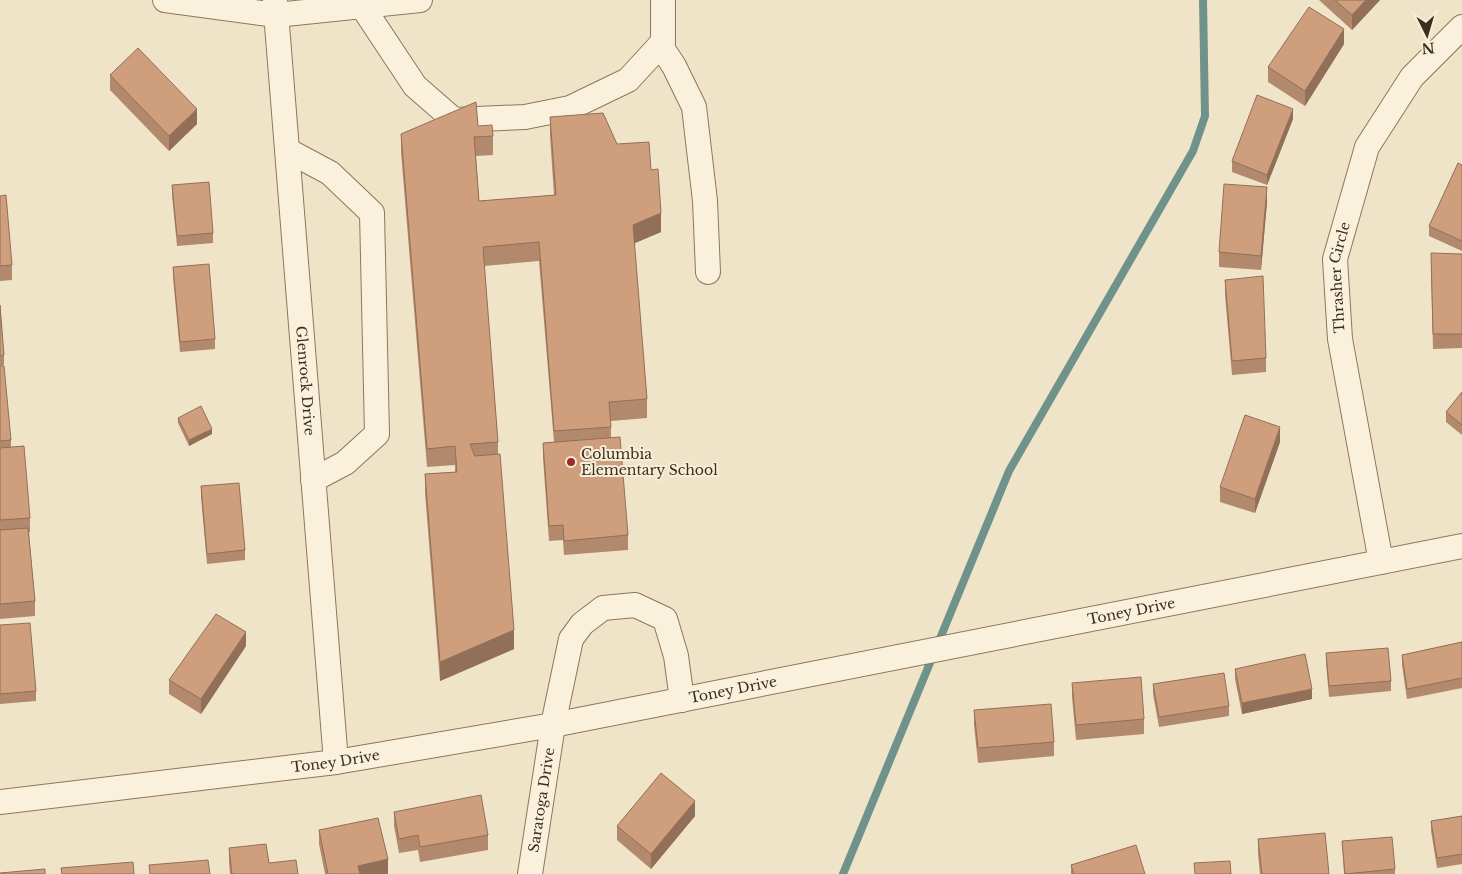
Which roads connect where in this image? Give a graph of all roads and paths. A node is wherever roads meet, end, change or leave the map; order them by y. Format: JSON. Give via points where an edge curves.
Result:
{"nodes":[{"id":1,"x":165,"y":0,"type":"edge"},
{"id":2,"x":420,"y":0,"type":"edge"},
{"id":3,"x":663,"y":0,"type":"edge"},
{"id":4,"x":362,"y":6,"type":"junction"},
{"id":5,"x":276,"y":8,"type":"edge"},
{"id":6,"x":1462,"y":27,"type":"edge"},
{"id":7,"x":660,"y":46,"type":"junction"},
{"id":8,"x":287,"y":150,"type":"junction"},
{"id":9,"x":708,"y":272,"type":"dead end"},
{"id":10,"x":313,"y":480,"type":"junction"},
{"id":11,"x":1462,"y":546,"type":"edge"},
{"id":12,"x":1381,"y":562,"type":"junction"},
{"id":13,"x":682,"y":700,"type":"junction"},
{"id":14,"x":553,"y":725,"type":"junction"},
{"id":15,"x":336,"y":762,"type":"junction"},
{"id":16,"x":0,"y":802,"type":"edge"},
{"id":17,"x":530,"y":874,"type":"edge"}],
"edges":[{"from":1,"to":5,"type":"street"},
{"from":2,"to":4,"type":"street"},
{"from":3,"to":7,"type":"street","via":[[663,42]]},
{"from":4,"to":5,"type":"street"},
{"from":4,"to":7,"type":"street","via":[[415,86],[454,120],[525,117],[570,108],[628,80]]},
{"from":5,"to":8,"type":"street","name":"Glenrock Drive"},
{"from":6,"to":12,"type":"street","name":"Thrasher Circle","via":[[1412,77],[1367,147],[1335,259],[1347,387]]},
{"from":7,"to":9,"type":"street","via":[[694,107],[705,201]]},
{"from":8,"to":10,"type":"street","name":"Glenrock Drive"},
{"from":8,"to":10,"type":"street","via":[[330,173],[372,213],[377,434],[345,463]]},
{"from":10,"to":15,"type":"street","name":"Glenrock Drive"},
{"from":11,"to":12,"type":"street","name":"Toney Drive"},
{"from":12,"to":13,"type":"street","name":"Toney Drive"},
{"from":13,"to":14,"type":"street","name":"Toney Drive"},
{"from":13,"to":14,"type":"street","name":"Saratoga Drive","via":[[676,656],[665,619],[635,605],[603,608],[582,624],[571,639]]},
{"from":14,"to":15,"type":"street","name":"Toney Drive"},
{"from":14,"to":17,"type":"street","name":"Saratoga Drive"},
{"from":15,"to":16,"type":"street","name":"Toney Drive"}]}
